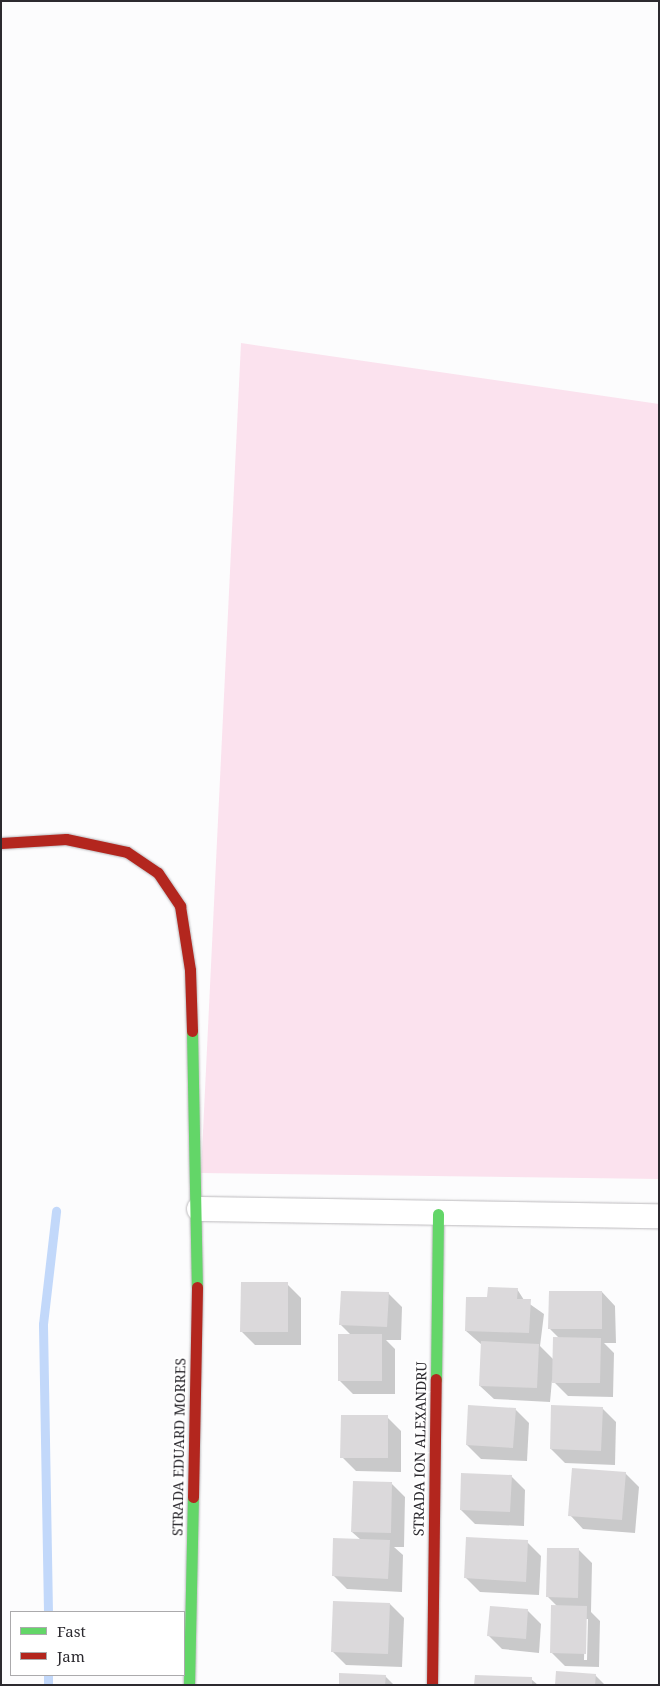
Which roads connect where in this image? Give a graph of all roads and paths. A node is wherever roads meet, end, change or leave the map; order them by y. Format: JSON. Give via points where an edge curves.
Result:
{"nodes":[{"id":1,"x":1,"y":843,"type":"edge"},
{"id":2,"x":199,"y":1209,"type":"junction"},
{"id":3,"x":438,"y":1214,"type":"junction"},
{"id":4,"x":659,"y":1216,"type":"edge"},
{"id":5,"x":189,"y":1685,"type":"edge"},
{"id":6,"x":432,"y":1685,"type":"edge"}],
"edges":[{"from":1,"to":2,"type":"street","name":"STRADA EDUARD MORRES","via":[[66,839],[127,852],[158,873],[180,906],[190,970]]},
{"from":2,"to":3,"type":"street"},
{"from":2,"to":5,"type":"street","name":"STRADA EDUARD MORRES"},
{"from":3,"to":4,"type":"street"},
{"from":3,"to":6,"type":"street","name":"STRADA ION ALEXANDRU"}]}
